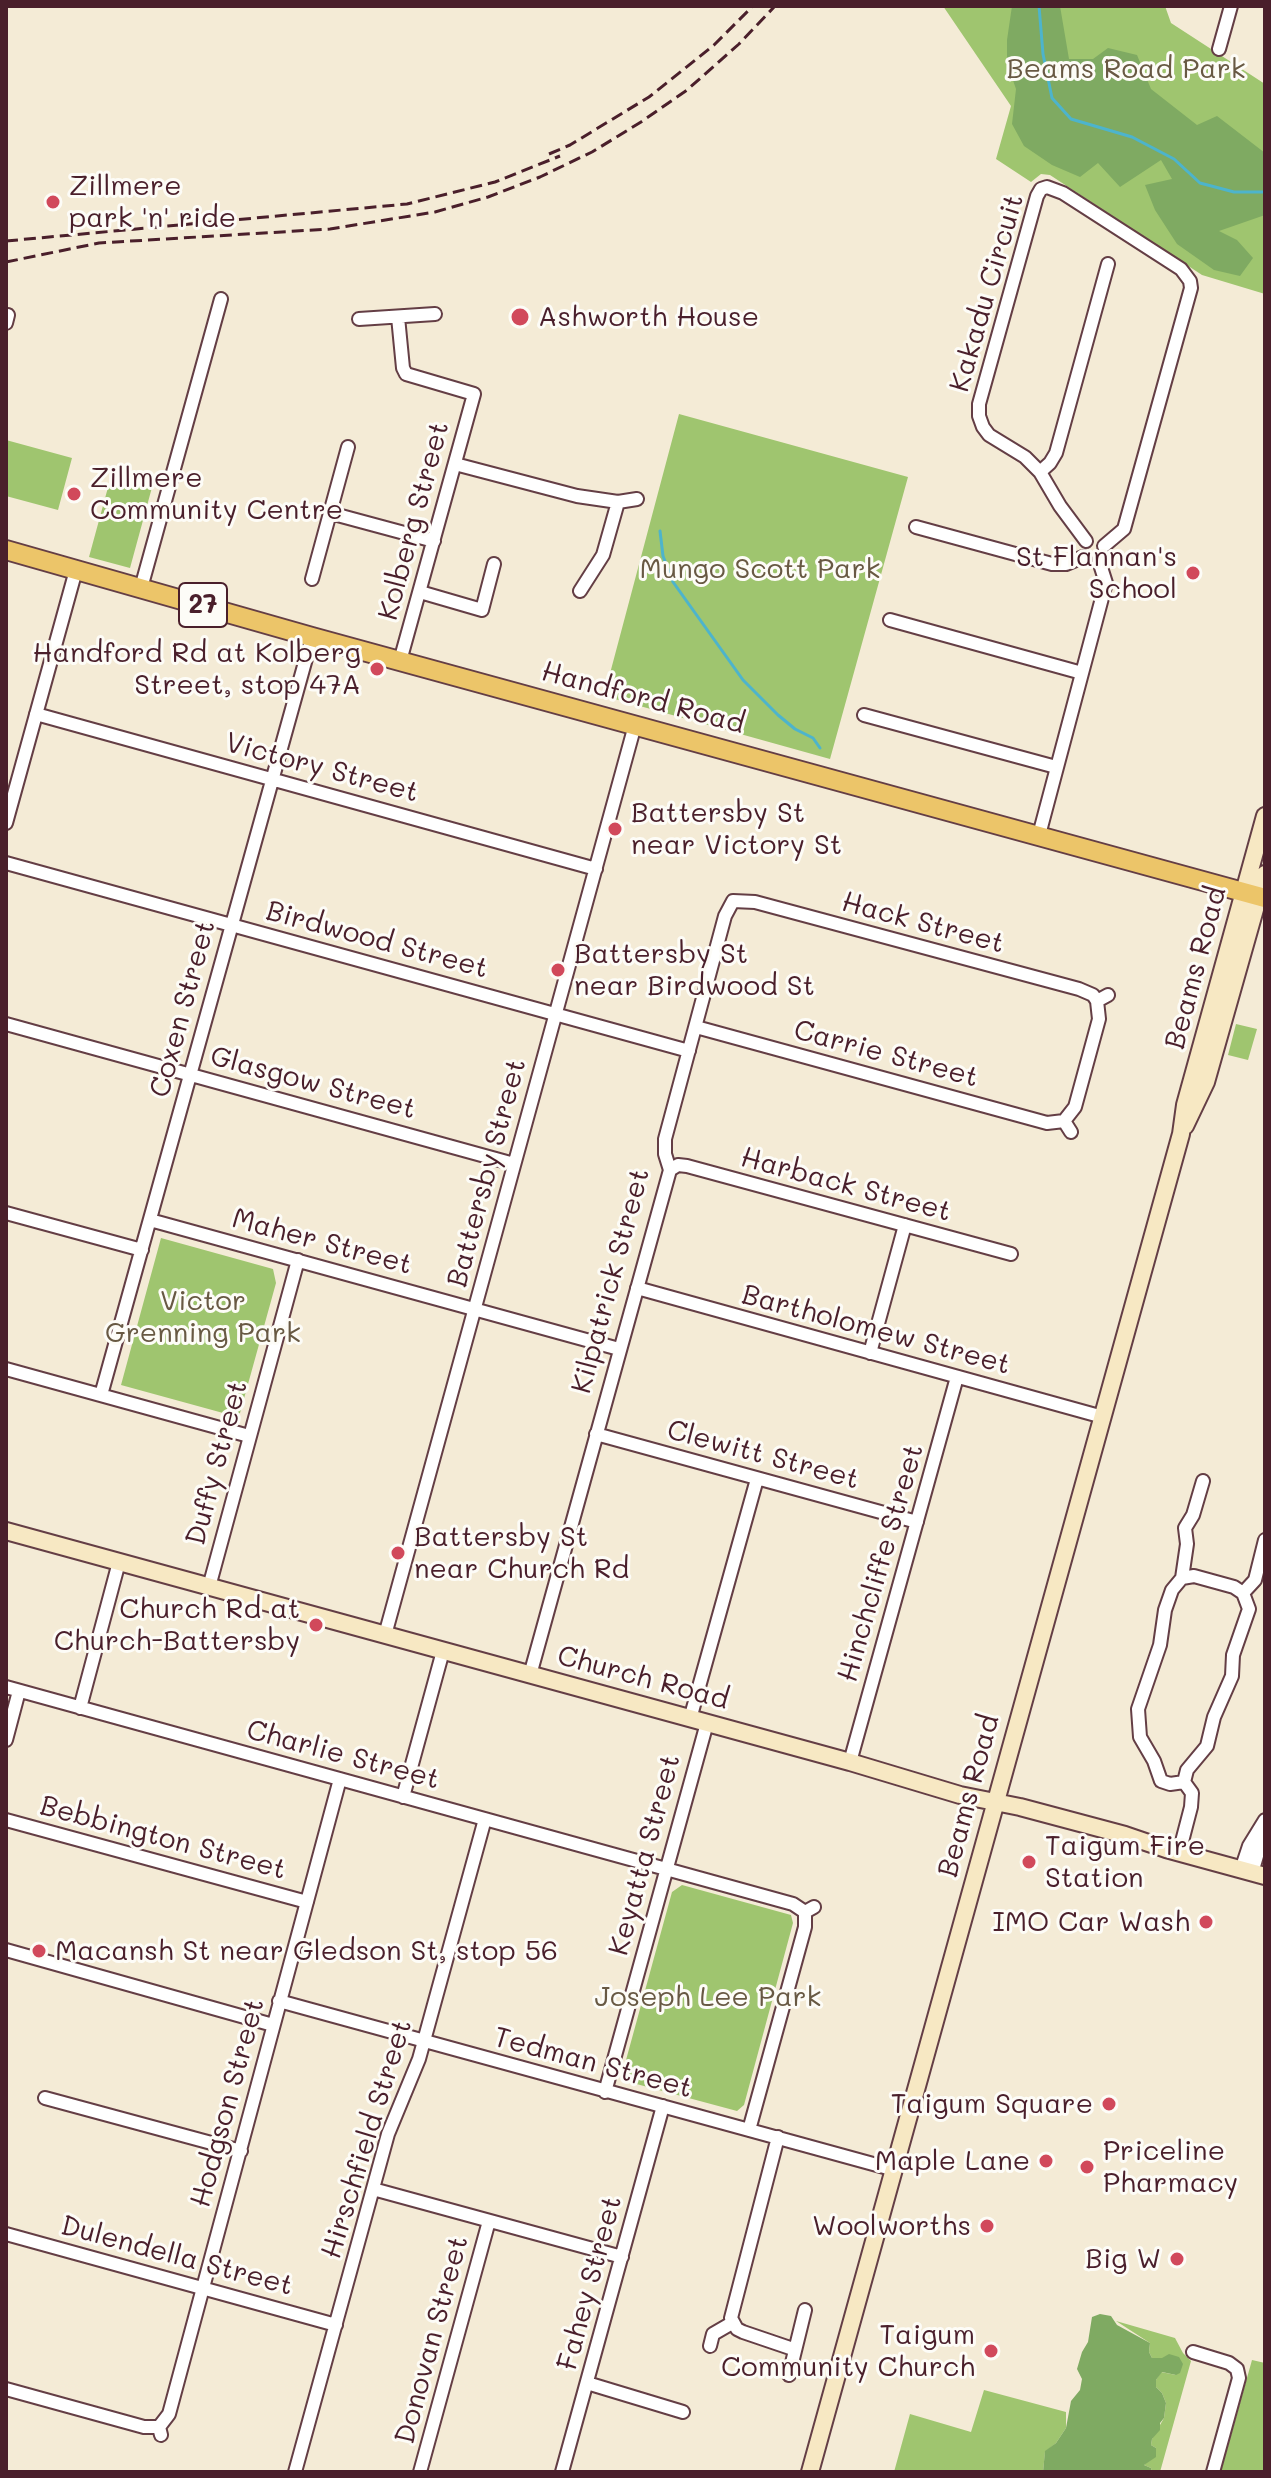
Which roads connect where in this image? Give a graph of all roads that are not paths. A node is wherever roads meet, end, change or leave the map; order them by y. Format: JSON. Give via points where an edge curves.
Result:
{"nodes":[{"id":1,"x":1231,"y":6,"type":"edge"},
{"id":2,"x":1219,"y":49,"type":"dead end"},
{"id":3,"x":1108,"y":264,"type":"dead end"},
{"id":4,"x":221,"y":299,"type":"dead end"},
{"id":5,"x":435,"y":314,"type":"dead end"},
{"id":6,"x":398,"y":317,"type":"junction"},
{"id":7,"x":359,"y":319,"type":"dead end"},
{"id":8,"x":348,"y":447,"type":"dead end"},
{"id":9,"x":455,"y":464,"type":"junction"},
{"id":10,"x":1040,"y":472,"type":"junction"},
{"id":11,"x":637,"y":499,"type":"dead end"},
{"id":12,"x":618,"y":502,"type":"junction"},
{"id":13,"x":330,"y":513,"type":"junction"},
{"id":14,"x":916,"y":527,"type":"dead end"},
{"id":15,"x":434,"y":541,"type":"junction"},
{"id":16,"x":1086,"y":541,"type":"junction"},
{"id":17,"x":1104,"y":546,"type":"junction"},
{"id":18,"x":6,"y":550,"type":"edge"},
{"id":19,"x":1083,"y":557,"type":"junction"},
{"id":20,"x":1099,"y":561,"type":"junction"},
{"id":21,"x":494,"y":564,"type":"dead end"},
{"id":22,"x":76,"y":570,"type":"junction"},
{"id":23,"x":312,"y":579,"type":"dead end"},
{"id":24,"x":141,"y":588,"type":"junction"},
{"id":25,"x":420,"y":592,"type":"junction"},
{"id":26,"x":578,"y":595,"type":"dead end"},
{"id":27,"x":890,"y":620,"type":"dead end"},
{"id":28,"x":312,"y":637,"type":"junction"},
{"id":29,"x":400,"y":661,"type":"junction"},
{"id":30,"x":1082,"y":673,"type":"junction"},
{"id":31,"x":36,"y":714,"type":"junction"},
{"id":32,"x":864,"y":715,"type":"dead end"},
{"id":33,"x":635,"y":725,"type":"junction"},
{"id":34,"x":1056,"y":767,"type":"junction"},
{"id":35,"x":272,"y":779,"type":"junction"},
{"id":36,"x":1265,"y":816,"type":"edge"},
{"id":37,"x":6,"y":823,"type":"edge"},
{"id":38,"x":1039,"y":835,"type":"junction"},
{"id":39,"x":6,"y":863,"type":"edge"},
{"id":40,"x":596,"y":869,"type":"junction"},
{"id":41,"x":1265,"y":874,"type":"edge"},
{"id":42,"x":1256,"y":895,"type":"edge"},
{"id":43,"x":733,"y":901,"type":"joint"},
{"id":44,"x":231,"y":925,"type":"junction"},
{"id":45,"x":1102,"y":998,"type":"joint"},
{"id":46,"x":555,"y":1014,"type":"junction"},
{"id":47,"x":6,"y":1024,"type":"edge"},
{"id":48,"x":696,"y":1027,"type":"junction"},
{"id":49,"x":689,"y":1051,"type":"junction"},
{"id":50,"x":190,"y":1074,"type":"junction"},
{"id":51,"x":514,"y":1164,"type":"junction"},
{"id":52,"x":670,"y":1170,"type":"junction"},
{"id":53,"x":6,"y":1213,"type":"edge"},
{"id":54,"x":150,"y":1220,"type":"junction"},
{"id":55,"x":905,"y":1225,"type":"junction"},
{"id":56,"x":142,"y":1250,"type":"junction"},
{"id":57,"x":1011,"y":1254,"type":"dead end"},
{"id":58,"x":298,"y":1260,"type":"junction"},
{"id":59,"x":637,"y":1288,"type":"junction"},
{"id":60,"x":474,"y":1309,"type":"junction"},
{"id":61,"x":619,"y":1349,"type":"junction"},
{"id":62,"x":870,"y":1353,"type":"junction"},
{"id":63,"x":6,"y":1369,"type":"edge"},
{"id":64,"x":957,"y":1377,"type":"junction"},
{"id":65,"x":101,"y":1395,"type":"junction"},
{"id":66,"x":1103,"y":1417,"type":"junction"},
{"id":67,"x":596,"y":1434,"type":"junction"},
{"id":68,"x":249,"y":1436,"type":"junction"},
{"id":69,"x":757,"y":1479,"type":"junction"},
{"id":70,"x":1203,"y":1481,"type":"dead end"},
{"id":71,"x":917,"y":1522,"type":"junction"},
{"id":72,"x":6,"y":1531,"type":"edge"},
{"id":73,"x":1265,"y":1540,"type":"edge"},
{"id":74,"x":119,"y":1562,"type":"junction"},
{"id":75,"x":1182,"y":1578,"type":"junction"},
{"id":76,"x":209,"y":1587,"type":"junction"},
{"id":77,"x":1243,"y":1593,"type":"junction"},
{"id":78,"x":385,"y":1635,"type":"junction"},
{"id":79,"x":443,"y":1651,"type":"junction"},
{"id":80,"x":530,"y":1675,"type":"junction"},
{"id":81,"x":6,"y":1687,"type":"edge"},
{"id":82,"x":19,"y":1691,"type":"junction"},
{"id":83,"x":80,"y":1708,"type":"junction"},
{"id":84,"x":698,"y":1721,"type":"junction"},
{"id":85,"x":6,"y":1740,"type":"edge"},
{"id":86,"x":850,"y":1762,"type":"junction"},
{"id":87,"x":340,"y":1779,"type":"junction"},
{"id":88,"x":1184,"y":1782,"type":"junction"},
{"id":89,"x":403,"y":1797,"type":"junction"},
{"id":90,"x":994,"y":1802,"type":"junction"},
{"id":91,"x":485,"y":1819,"type":"junction"},
{"id":92,"x":6,"y":1820,"type":"edge"},
{"id":93,"x":1265,"y":1820,"type":"edge"},
{"id":94,"x":1179,"y":1853,"type":"junction"},
{"id":95,"x":666,"y":1869,"type":"junction"},
{"id":96,"x":1253,"y":1873,"type":"edge"},
{"id":97,"x":307,"y":1902,"type":"junction"},
{"id":98,"x":6,"y":1950,"type":"edge"},
{"id":99,"x":279,"y":2001,"type":"junction"},
{"id":100,"x":273,"y":2025,"type":"junction"},
{"id":101,"x":424,"y":2041,"type":"junction"},
{"id":102,"x":605,"y":2092,"type":"junction"},
{"id":103,"x":45,"y":2098,"type":"dead end"},
{"id":104,"x":663,"y":2106,"type":"junction"},
{"id":105,"x":749,"y":2130,"type":"junction"},
{"id":106,"x":778,"y":2137,"type":"junction"},
{"id":107,"x":241,"y":2151,"type":"junction"},
{"id":108,"x":895,"y":2170,"type":"junction"},
{"id":109,"x":373,"y":2189,"type":"junction"},
{"id":110,"x":489,"y":2221,"type":"junction"},
{"id":111,"x":6,"y":2234,"type":"edge"},
{"id":112,"x":622,"y":2257,"type":"junction"},
{"id":113,"x":204,"y":2288,"type":"junction"},
{"id":114,"x":805,"y":2310,"type":"dead end"},
{"id":115,"x":732,"y":2323,"type":"junction"},
{"id":116,"x":336,"y":2325,"type":"junction"},
{"id":117,"x":710,"y":2346,"type":"dead end"},
{"id":118,"x":793,"y":2349,"type":"junction"},
{"id":119,"x":1193,"y":2352,"type":"dead end"},
{"id":120,"x":789,"y":2375,"type":"dead end"},
{"id":121,"x":587,"y":2383,"type":"junction"},
{"id":122,"x":6,"y":2389,"type":"edge"},
{"id":123,"x":683,"y":2412,"type":"dead end"},
{"id":124,"x":295,"y":2472,"type":"edge"},
{"id":125,"x":420,"y":2472,"type":"edge"},
{"id":126,"x":562,"y":2472,"type":"edge"},
{"id":127,"x":810,"y":2472,"type":"edge"},
{"id":128,"x":1213,"y":2472,"type":"edge"}],
"edges":[{"from":1,"to":2,"type":"street"},
{"from":3,"to":10,"type":"street","via":[[1056,453]]},
{"from":4,"to":24,"type":"street"},
{"from":5,"to":6,"type":"street"},
{"from":6,"to":7,"type":"street"},
{"from":6,"to":9,"type":"street","name":"Kolberg Street","via":[[406,374],[474,394]]},
{"from":8,"to":13,"type":"street"},
{"from":9,"to":12,"type":"street"},
{"from":9,"to":15,"type":"street","name":"Kolberg Street"},
{"from":10,"to":16,"type":"street","name":"Kakadu Circuit"},
{"from":10,"to":17,"type":"street","name":"Kakadu Circuit","via":[[989,435],[979,404],[1037,196],[1047,187],[1181,269],[1191,288],[1124,529]]},
{"from":11,"to":12,"type":"street"},
{"from":12,"to":26,"type":"street","via":[[603,555]]},
{"from":13,"to":15,"type":"street"},
{"from":13,"to":23,"type":"street"},
{"from":14,"to":19,"type":"street","via":[[1052,564]]},
{"from":15,"to":25,"type":"street","name":"Kolberg Street"},
{"from":16,"to":17,"type":"street","via":[[1096,539]]},
{"from":16,"to":19,"type":"street"},
{"from":17,"to":20,"type":"street"},
{"from":18,"to":22,"type":"main road","name":"Handford Road","number":"27"},
{"from":19,"to":20,"type":"street"},
{"from":20,"to":30,"type":"street","via":[[1106,583]]},
{"from":21,"to":25,"type":"street","via":[[482,610]]},
{"from":22,"to":24,"type":"main road","name":"Handford Road","number":"27"},
{"from":22,"to":31,"type":"street"},
{"from":24,"to":28,"type":"main road","name":"Handford Road","number":"27"},
{"from":25,"to":29,"type":"street","name":"Kolberg Street"},
{"from":27,"to":30,"type":"street"},
{"from":28,"to":29,"type":"main road","name":"Handford Road","number":"27"},
{"from":28,"to":35,"type":"street","name":"Coxen Street"},
{"from":29,"to":33,"type":"main road","name":"Handford Road","number":"27"},
{"from":30,"to":34,"type":"street"},
{"from":31,"to":35,"type":"street","name":"Victory Street"},
{"from":31,"to":37,"type":"street"},
{"from":32,"to":34,"type":"street"},
{"from":33,"to":38,"type":"main road","name":"Handford Road","number":"27"},
{"from":33,"to":40,"type":"street","name":"Battersby Street"},
{"from":34,"to":38,"type":"street"},
{"from":35,"to":40,"type":"street","name":"Victory Street"},
{"from":35,"to":44,"type":"street","name":"Coxen Street"},
{"from":36,"to":42,"type":"main road","name":"Beams Road"},
{"from":38,"to":42,"type":"main road","name":"Handford Road","number":"27"},
{"from":39,"to":44,"type":"street","name":"Birdwood Street"},
{"from":40,"to":46,"type":"street","name":"Battersby Street"},
{"from":41,"to":42,"type":"main road","name":"Beams Road"},
{"from":42,"to":66,"type":"main road","name":"Beams Road","via":[[1206,1082],[1181,1134]]},
{"from":43,"to":45,"type":"street","name":"Hack Street","via":[[755,902]]},
{"from":43,"to":48,"type":"street","name":"Kilpatrick Street"},
{"from":44,"to":46,"type":"street","name":"Birdwood Street"},
{"from":44,"to":50,"type":"street","name":"Coxen Street"},
{"from":45,"to":48,"type":"street","name":"Carrie Street","via":[[1068,1126]]},
{"from":46,"to":49,"type":"street","name":"Birdwood Street"},
{"from":46,"to":51,"type":"street","name":"Battersby Street"},
{"from":47,"to":50,"type":"street","name":"Glasgow Street"},
{"from":48,"to":49,"type":"street","name":"Kilpatrick Street"},
{"from":49,"to":52,"type":"street","name":"Kilpatrick Street","via":[[664,1144]]},
{"from":50,"to":51,"type":"street","name":"Glasgow Street"},
{"from":50,"to":54,"type":"street","name":"Coxen Street"},
{"from":51,"to":60,"type":"street","name":"Battersby Street"},
{"from":52,"to":55,"type":"street","name":"Harback Street","via":[[683,1165]]},
{"from":52,"to":59,"type":"street","name":"Kilpatrick Street"},
{"from":53,"to":56,"type":"street"},
{"from":54,"to":56,"type":"street","name":"Coxen Street"},
{"from":54,"to":58,"type":"street","name":"Maher Street"},
{"from":55,"to":57,"type":"street","name":"Harback Street"},
{"from":55,"to":62,"type":"street"},
{"from":56,"to":65,"type":"street","name":"Coxen Street"},
{"from":58,"to":60,"type":"street","name":"Maher Street"},
{"from":58,"to":68,"type":"street","name":"Duffy Street"},
{"from":59,"to":61,"type":"street","name":"Kilpatrick Street"},
{"from":59,"to":62,"type":"street","name":"Bartholomew Street"},
{"from":60,"to":61,"type":"street","name":"Maher Street"},
{"from":60,"to":78,"type":"street","name":"Battersby Street"},
{"from":61,"to":67,"type":"street","name":"Kilpatrick Street"},
{"from":62,"to":64,"type":"street","name":"Bartholomew Street"},
{"from":63,"to":65,"type":"street"},
{"from":64,"to":66,"type":"street","name":"Bartholomew Street"},
{"from":64,"to":71,"type":"street","name":"Hinchcliffe Street"},
{"from":65,"to":68,"type":"street"},
{"from":66,"to":90,"type":"main road","name":"Beams Road"},
{"from":67,"to":69,"type":"street","name":"Clewitt Street"},
{"from":67,"to":80,"type":"street","name":"Kilpatrick Street"},
{"from":68,"to":76,"type":"street","name":"Duffy Street"},
{"from":69,"to":71,"type":"street","name":"Clewitt Street"},
{"from":69,"to":84,"type":"street","name":"Keyatta Street"},
{"from":70,"to":75,"type":"street","via":[[1185,1528]]},
{"from":71,"to":86,"type":"street","name":"Hinchcliffe Street"},
{"from":72,"to":74,"type":"main road","name":"Church Road"},
{"from":73,"to":77,"type":"street","via":[[1255,1580]]},
{"from":74,"to":76,"type":"main road","name":"Church Road"},
{"from":74,"to":83,"type":"street"},
{"from":75,"to":77,"type":"street","via":[[1194,1576]]},
{"from":75,"to":88,"type":"street","via":[[1165,1610],[1137,1724],[1161,1781]]},
{"from":76,"to":78,"type":"main road","name":"Church Road"},
{"from":77,"to":88,"type":"street","via":[[1249,1609],[1233,1655],[1232,1676],[1207,1746]]},
{"from":78,"to":79,"type":"main road","name":"Church Road"},
{"from":79,"to":80,"type":"main road","name":"Church Road"},
{"from":79,"to":89,"type":"street"},
{"from":80,"to":84,"type":"main road","name":"Church Road"},
{"from":81,"to":82,"type":"street","name":"Charlie Street"},
{"from":82,"to":83,"type":"street","name":"Charlie Street"},
{"from":82,"to":85,"type":"street"},
{"from":83,"to":87,"type":"street","name":"Charlie Street"},
{"from":84,"to":86,"type":"main road","name":"Church Road"},
{"from":84,"to":95,"type":"street","name":"Keyatta Street"},
{"from":86,"to":90,"type":"main road","name":"Church Road"},
{"from":87,"to":89,"type":"street","name":"Charlie Street"},
{"from":87,"to":97,"type":"street","name":"Hodgson Street"},
{"from":88,"to":94,"type":"street","via":[[1192,1793]]},
{"from":89,"to":91,"type":"street","name":"Charlie Street"},
{"from":90,"to":94,"type":"main road","name":"Church Road"},
{"from":90,"to":108,"type":"main road","name":"Beams Road"},
{"from":91,"to":95,"type":"street","name":"Charlie Street"},
{"from":91,"to":101,"type":"street","name":"Hirschfield Street"},
{"from":92,"to":97,"type":"street","name":"Bebbington Street"},
{"from":93,"to":96,"type":"street"},
{"from":94,"to":96,"type":"main road","name":"Church Road"},
{"from":95,"to":102,"type":"street","name":"Keyatta Street"},
{"from":95,"to":105,"type":"street","name":"Charlie Street","via":[[809,1909]]},
{"from":97,"to":99,"type":"street","name":"Hodgson Street"},
{"from":98,"to":100,"type":"street"},
{"from":99,"to":100,"type":"street","name":"Hodgson Street"},
{"from":99,"to":101,"type":"street","name":"Tedman Street"},
{"from":100,"to":107,"type":"street","name":"Hodgson Street"},
{"from":101,"to":102,"type":"street","name":"Tedman Street"},
{"from":101,"to":109,"type":"street","name":"Hirschfield Street"},
{"from":102,"to":104,"type":"street","name":"Tedman Street"},
{"from":103,"to":107,"type":"street"},
{"from":104,"to":105,"type":"street","name":"Tedman Street"},
{"from":104,"to":112,"type":"street","name":"Fahey Street"},
{"from":105,"to":106,"type":"street","name":"Tedman Street"},
{"from":106,"to":108,"type":"street","name":"Tedman Street"},
{"from":106,"to":115,"type":"street"},
{"from":107,"to":113,"type":"street","name":"Hodgson Street"},
{"from":108,"to":127,"type":"main road","name":"Beams Road"},
{"from":109,"to":110,"type":"street"},
{"from":109,"to":116,"type":"street","name":"Hirschfield Street"},
{"from":110,"to":112,"type":"street"},
{"from":110,"to":125,"type":"street","name":"Donovan Street"},
{"from":111,"to":113,"type":"street","name":"Dulendella Street"},
{"from":112,"to":121,"type":"street","name":"Fahey Street"},
{"from":113,"to":116,"type":"street","name":"Dulendella Street"},
{"from":113,"to":122,"type":"street","name":"Hodgson Street","via":[[160,2431]]},
{"from":114,"to":118,"type":"street"},
{"from":115,"to":117,"type":"street","via":[[713,2334]]},
{"from":115,"to":118,"type":"street"},
{"from":116,"to":124,"type":"street","name":"Hirschfield Street"},
{"from":118,"to":120,"type":"street"},
{"from":119,"to":128,"type":"street","via":[[1229,2363],[1239,2378]]},
{"from":121,"to":123,"type":"street"},
{"from":121,"to":126,"type":"street","name":"Fahey Street"}]}
